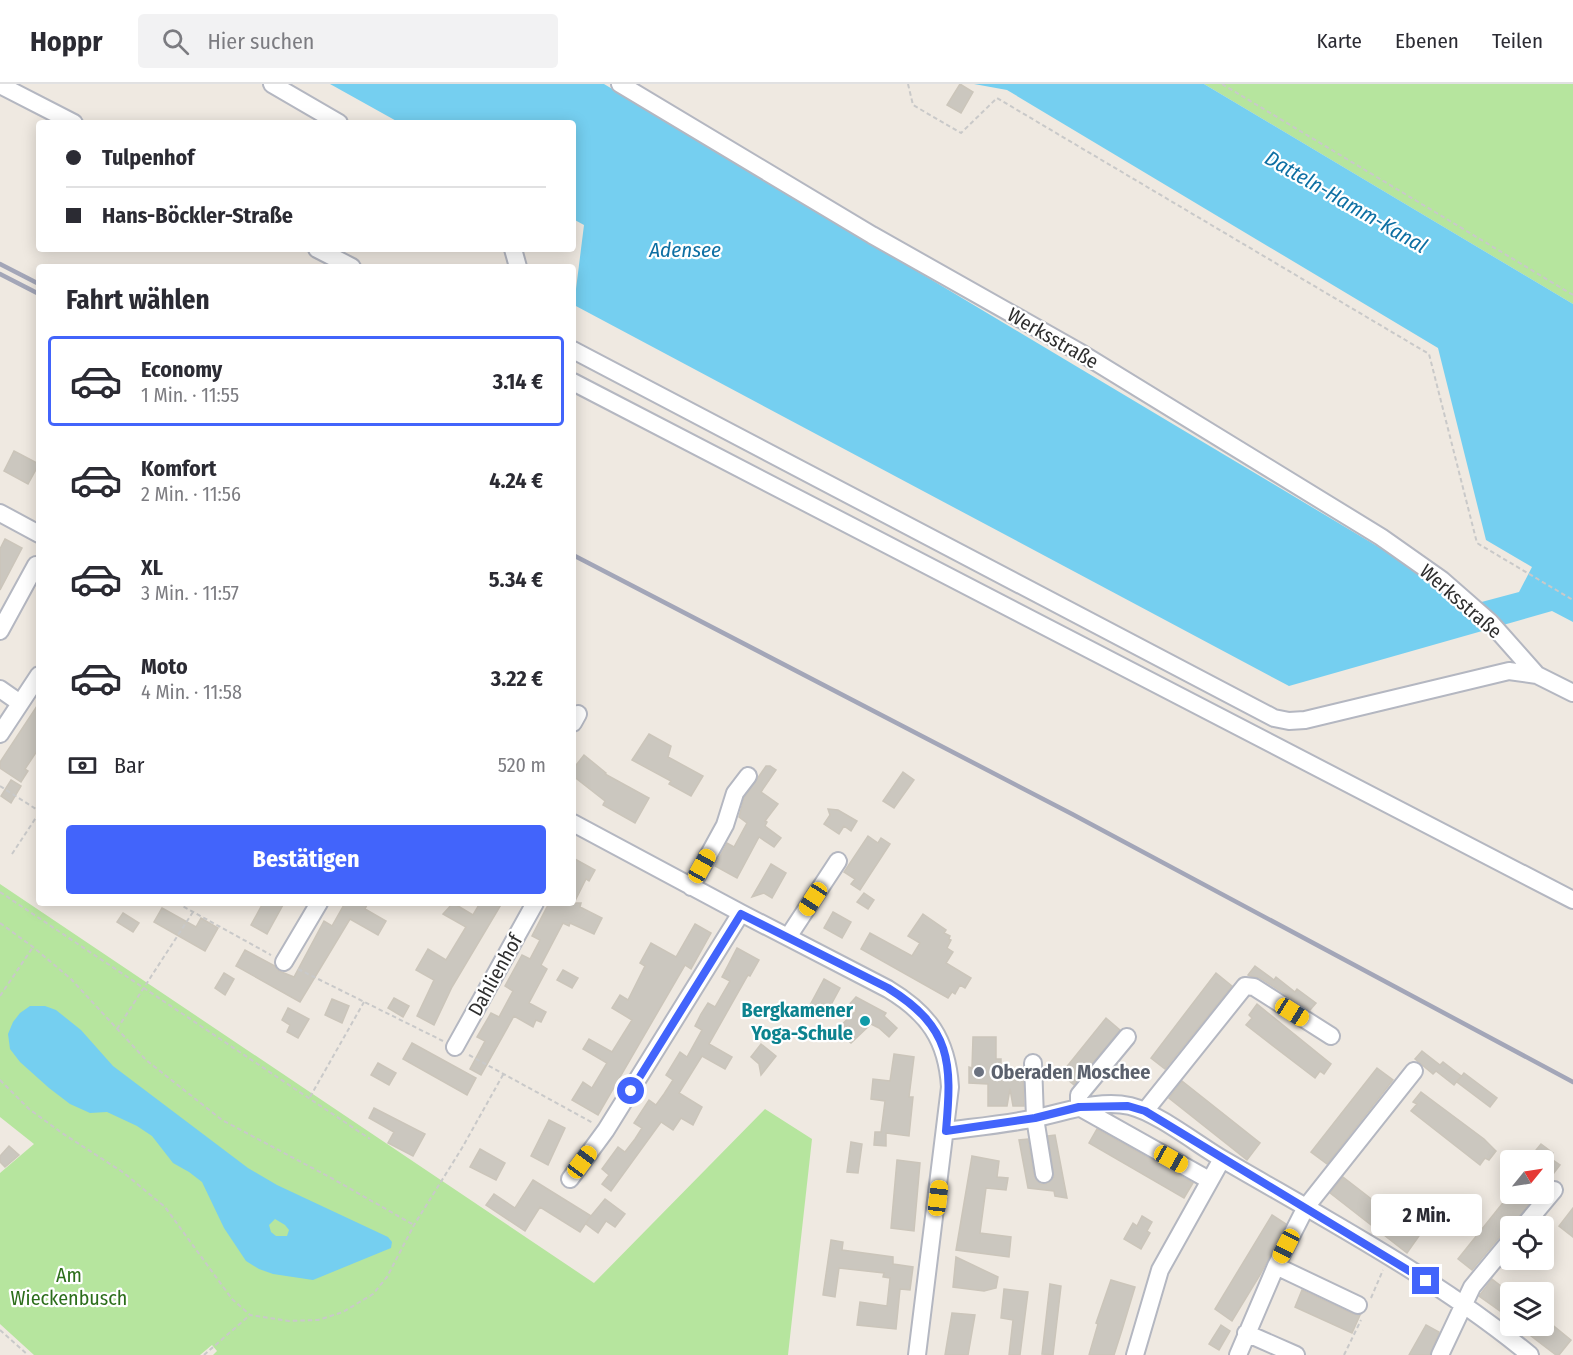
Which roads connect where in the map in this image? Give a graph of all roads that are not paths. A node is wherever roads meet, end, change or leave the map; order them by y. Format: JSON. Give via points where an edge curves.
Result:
{"nodes":[{"id":1,"x":272,"y":84,"type":"edge"},
{"id":2,"x":620,"y":84,"type":"edge"},
{"id":3,"x":0,"y":85,"type":"edge"},
{"id":4,"x":68,"y":120,"type":"edge"},
{"id":5,"x":334,"y":120,"type":"edge"},
{"id":6,"x":323,"y":252,"type":"edge"},
{"id":7,"x":346,"y":264,"type":"edge"},
{"id":8,"x":576,"y":352,"type":"edge"},
{"id":9,"x":576,"y":384,"type":"edge"},
{"id":10,"x":0,"y":513,"type":"edge"},
{"id":11,"x":36,"y":532,"type":"edge"},
{"id":12,"x":36,"y":565,"type":"dead end"},
{"id":13,"x":0,"y":631,"type":"edge"},
{"id":14,"x":1537,"y":675,"type":"junction"},
{"id":15,"x":36,"y":680,"type":"edge"},
{"id":16,"x":0,"y":689,"type":"edge"},
{"id":17,"x":1573,"y":693,"type":"edge"},
{"id":18,"x":20,"y":704,"type":"junction"},
{"id":19,"x":0,"y":734,"type":"edge"},
{"id":20,"x":748,"y":776,"type":"dead end"},
{"id":21,"x":576,"y":828,"type":"edge"},
{"id":22,"x":838,"y":861,"type":"dead end"},
{"id":23,"x":691,"y":887,"type":"junction"},
{"id":24,"x":1573,"y":900,"type":"edge"},
{"id":25,"x":317,"y":906,"type":"edge"},
{"id":26,"x":533,"y":906,"type":"edge"},
{"id":27,"x":741,"y":914,"type":"junction"},
{"id":28,"x":788,"y":937,"type":"junction"},
{"id":29,"x":284,"y":962,"type":"road end"},
{"id":30,"x":1331,"y":1036,"type":"dead end"},
{"id":31,"x":1127,"y":1037,"type":"dead end"},
{"id":32,"x":455,"y":1047,"type":"road end"},
{"id":33,"x":1033,"y":1063,"type":"dead end"},
{"id":34,"x":1414,"y":1071,"type":"dead end"},
{"id":35,"x":1079,"y":1107,"type":"junction"},
{"id":36,"x":1145,"y":1111,"type":"junction"},
{"id":37,"x":1035,"y":1118,"type":"junction"},
{"id":38,"x":946,"y":1131,"type":"junction"},
{"id":39,"x":1222,"y":1159,"type":"junction"},
{"id":40,"x":1044,"y":1174,"type":"dead end"},
{"id":41,"x":570,"y":1179,"type":"dead end"},
{"id":42,"x":1209,"y":1180,"type":"junction"},
{"id":43,"x":1542,"y":1204,"type":"edge"},
{"id":44,"x":1306,"y":1207,"type":"junction"},
{"id":45,"x":1532,"y":1216,"type":"edge"},
{"id":46,"x":1500,"y":1253,"type":"edge"},
{"id":47,"x":1276,"y":1266,"type":"junction"},
{"id":48,"x":1464,"y":1304,"type":"junction"},
{"id":49,"x":1358,"y":1305,"type":"dead end"},
{"id":50,"x":1246,"y":1333,"type":"junction"},
{"id":51,"x":917,"y":1355,"type":"edge"},
{"id":52,"x":1135,"y":1355,"type":"edge"},
{"id":53,"x":1238,"y":1355,"type":"edge"},
{"id":54,"x":1296,"y":1355,"type":"edge"},
{"id":55,"x":1440,"y":1355,"type":"edge"},
{"id":56,"x":1530,"y":1355,"type":"edge"}],
"edges":[{"from":1,"to":5,"type":"street"},
{"from":2,"to":14,"type":"street","name":"Werksstraße","via":[[872,235],[1081,352],[1381,537],[1442,580],[1490,622]]},
{"from":3,"to":4,"type":"street"},
{"from":6,"to":7,"type":"street"},
{"from":8,"to":14,"type":"street","via":[[1274,718],[1305,720],[1509,671]]},
{"from":9,"to":24,"type":"street"},
{"from":10,"to":11,"type":"street"},
{"from":12,"to":13,"type":"street"},
{"from":14,"to":17,"type":"street"},
{"from":15,"to":18,"type":"street"},
{"from":16,"to":18,"type":"street"},
{"from":18,"to":19,"type":"street"},
{"from":20,"to":23,"type":"street","via":[[735,792],[725,825]]},
{"from":21,"to":23,"type":"street"},
{"from":22,"to":28,"type":"street"},
{"from":23,"to":27,"type":"street"},
{"from":25,"to":29,"type":"street"},
{"from":26,"to":32,"type":"street","name":"Dahlienhof"},
{"from":27,"to":28,"type":"street"},
{"from":27,"to":41,"type":"street","via":[[606,1130]]},
{"from":28,"to":38,"type":"street","via":[[895,993],[931,1025],[949,1068]]},
{"from":30,"to":36,"type":"street","via":[[1254,987],[1245,986]]},
{"from":31,"to":35,"type":"street","via":[[1079,1095]]},
{"from":33,"to":37,"type":"street"},
{"from":34,"to":44,"type":"street"},
{"from":35,"to":36,"type":"street","via":[[1128,1106]]},
{"from":35,"to":37,"type":"street"},
{"from":35,"to":42,"type":"street"},
{"from":36,"to":39,"type":"street"},
{"from":37,"to":38,"type":"street"},
{"from":37,"to":40,"type":"street"},
{"from":38,"to":51,"type":"street"},
{"from":39,"to":42,"type":"street"},
{"from":39,"to":44,"type":"street"},
{"from":42,"to":52,"type":"street","via":[[1160,1270]]},
{"from":43,"to":45,"type":"street"},
{"from":44,"to":47,"type":"street"},
{"from":44,"to":48,"type":"street"},
{"from":46,"to":48,"type":"street"},
{"from":47,"to":49,"type":"street"},
{"from":47,"to":50,"type":"street"},
{"from":48,"to":55,"type":"street"},
{"from":48,"to":56,"type":"street"},
{"from":50,"to":53,"type":"street"},
{"from":50,"to":54,"type":"street"}]}
